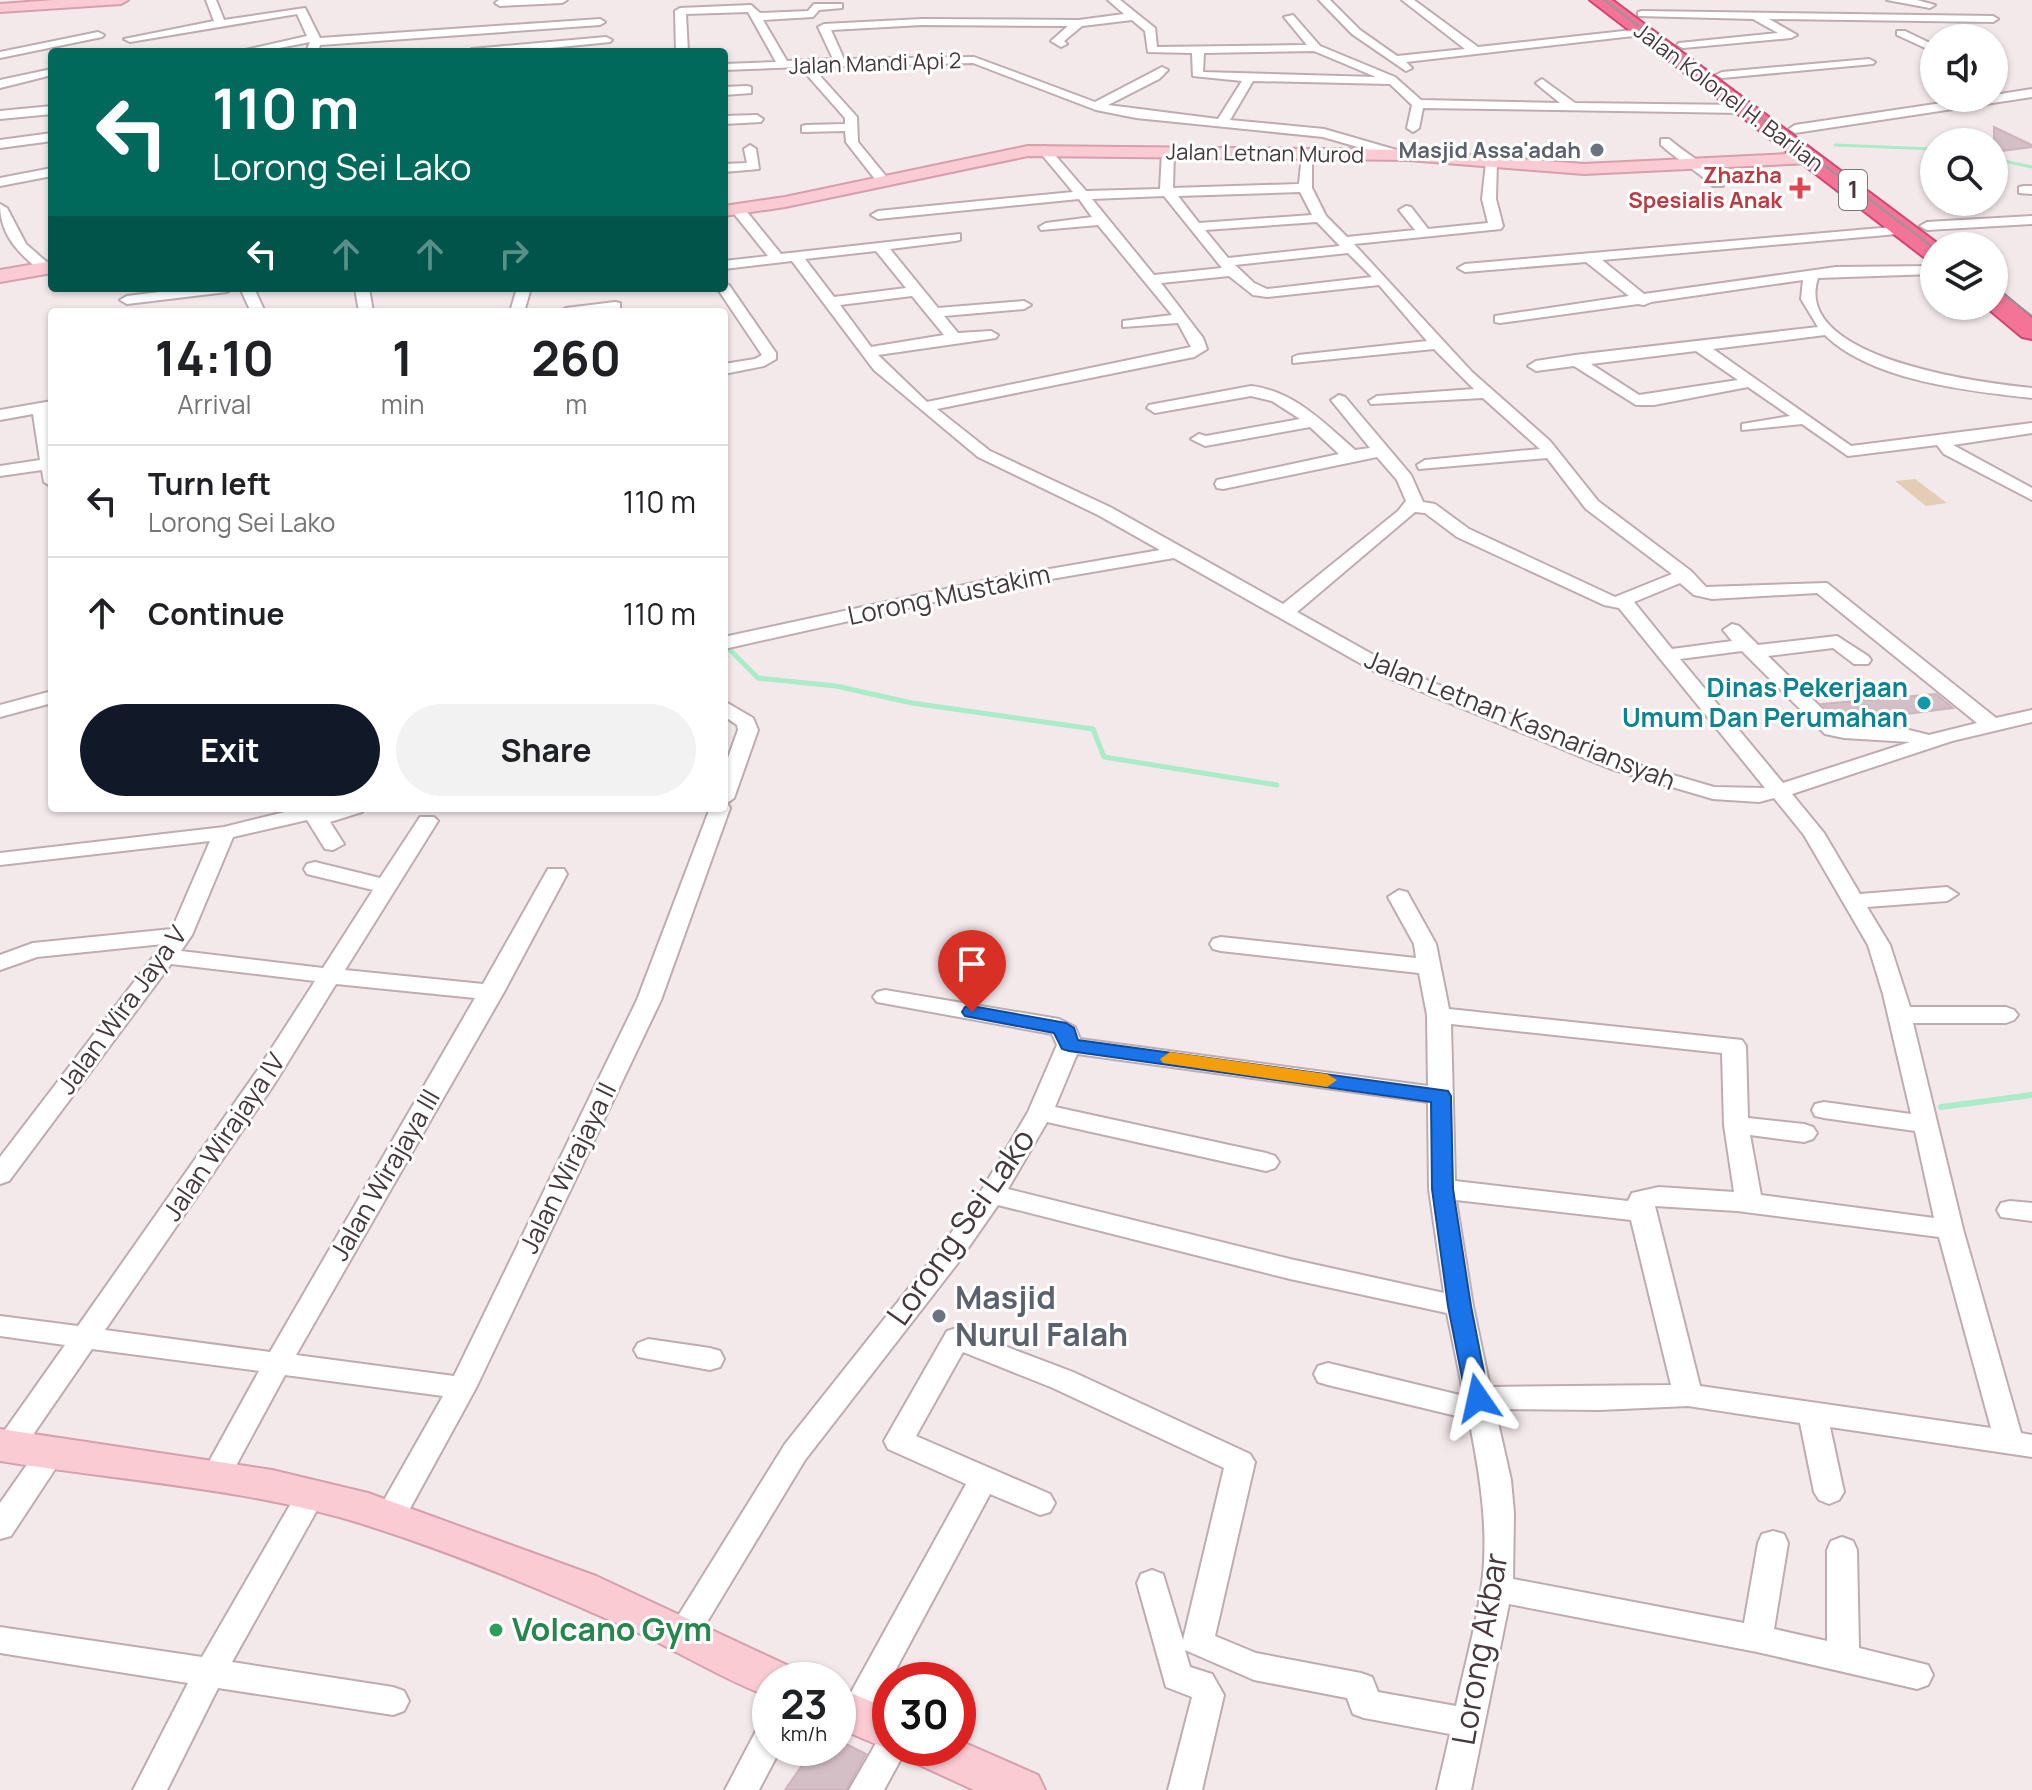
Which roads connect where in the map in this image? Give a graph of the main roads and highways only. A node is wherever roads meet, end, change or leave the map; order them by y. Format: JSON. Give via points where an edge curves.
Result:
{"nodes":[{"id":1,"x":1600,"y":0,"type":"edge"},
{"id":2,"x":1622,"y":0,"type":"edge"},
{"id":3,"x":1642,"y":23,"type":"junction"},
{"id":4,"x":1916,"y":228,"type":"junction"},
{"id":5,"x":1925,"y":232,"type":"edge"},
{"id":6,"x":1920,"y":234,"type":"edge"},
{"id":7,"x":2009,"y":296,"type":"edge"},
{"id":8,"x":2032,"y":331,"type":"edge"}],
"edges":[{"from":1,"to":3,"type":"highway","name":"Jalan Kolonel H. Barlian","number":"1"},
{"from":2,"to":3,"type":"highway","name":"Jalan Kolonel H. Barlian","number":"1"},
{"from":3,"to":4,"type":"highway","name":"Jalan Kolonel H. Barlian","number":"1","via":[[1742,109]]},
{"from":3,"to":4,"type":"highway","name":"Jalan Kolonel H. Barlian","number":"1","via":[[1683,45]]},
{"from":4,"to":5,"type":"highway","number":"1"},
{"from":4,"to":6,"type":"highway","name":"Jalan Kolonel H. Barlian","number":"1"},
{"from":7,"to":8,"type":"highway"}]}
